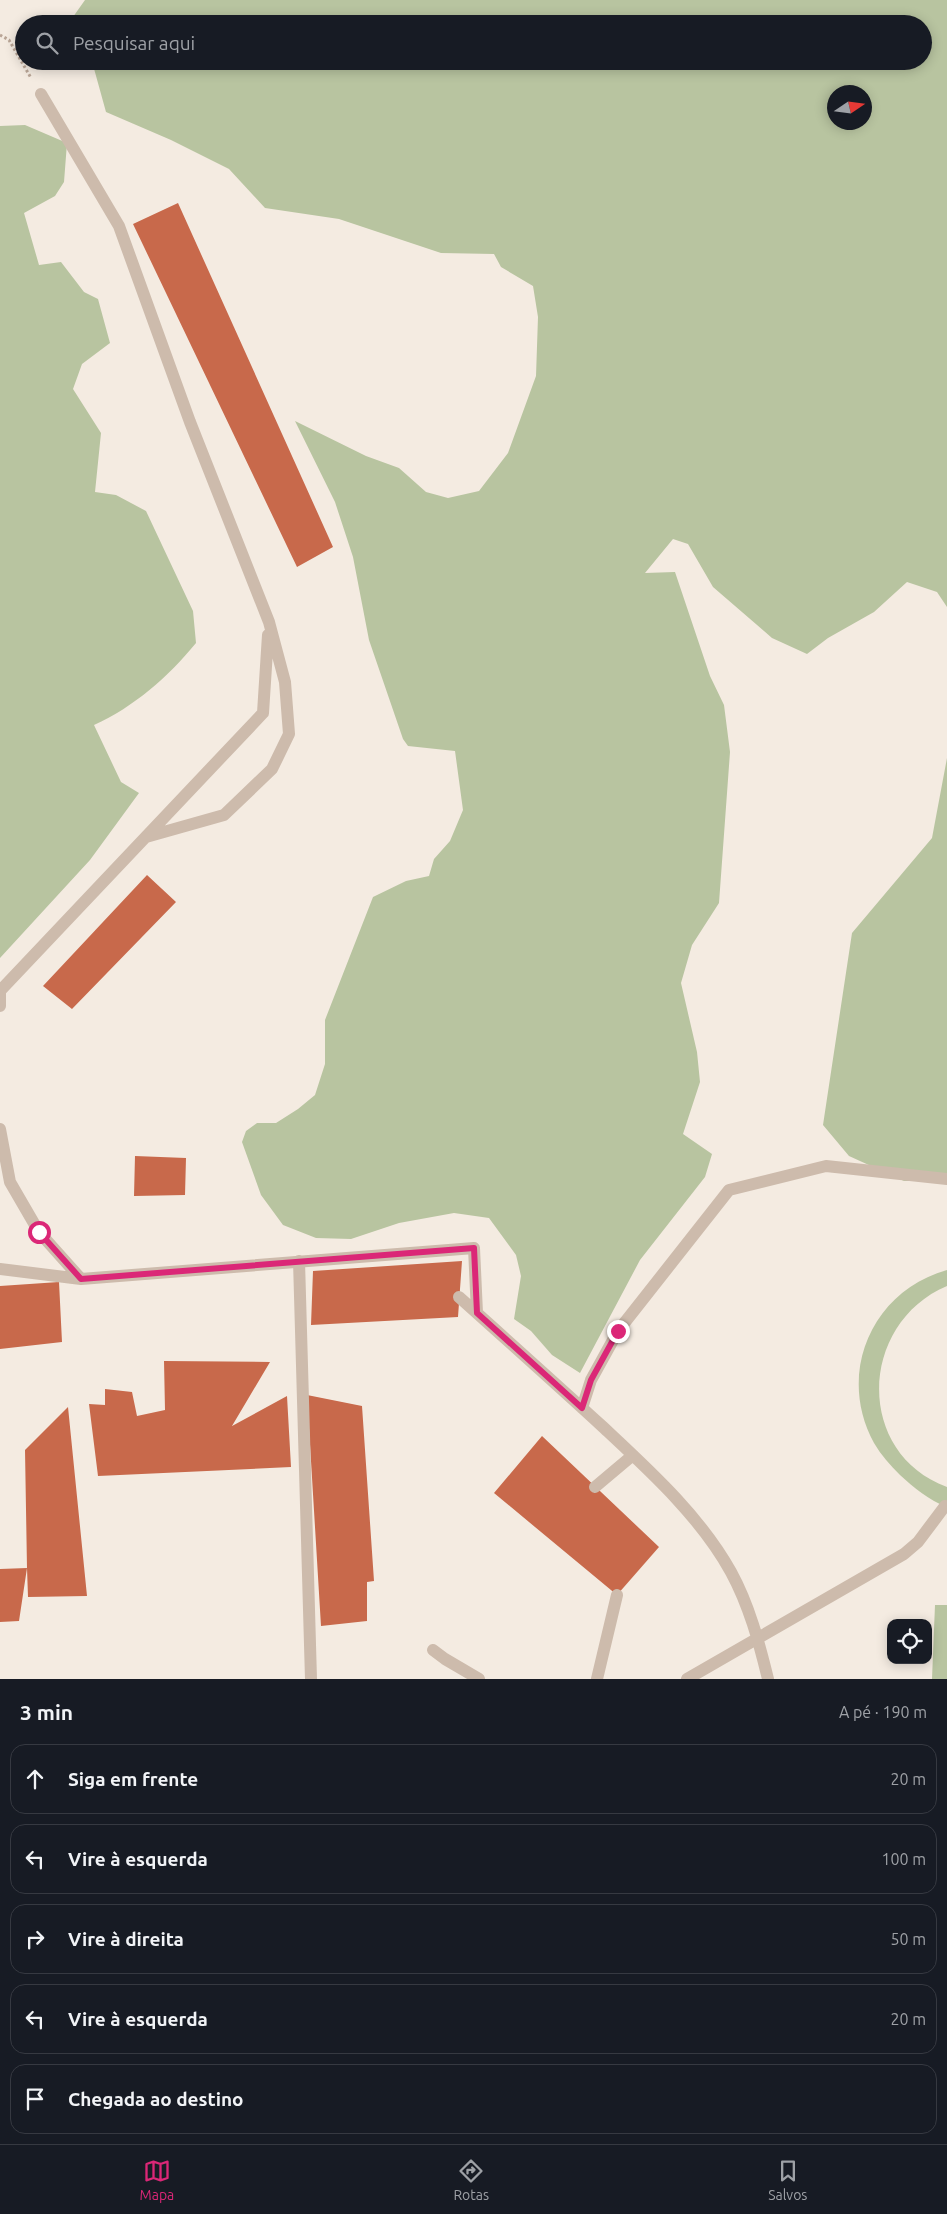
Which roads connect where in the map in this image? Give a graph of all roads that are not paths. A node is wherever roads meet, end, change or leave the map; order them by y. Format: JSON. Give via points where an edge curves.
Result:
{"nodes":[{"id":1,"x":41,"y":94,"type":"road end"},
{"id":2,"x":269,"y":622,"type":"junction"},
{"id":3,"x":146,"y":837,"type":"junction"},
{"id":4,"x":0,"y":991,"type":"edge"},
{"id":5,"x":0,"y":1006,"type":"edge"},
{"id":6,"x":0,"y":1129,"type":"edge"},
{"id":7,"x":947,"y":1179,"type":"edge"},
{"id":8,"x":299,"y":1262,"type":"junction"},
{"id":9,"x":0,"y":1268,"type":"edge"},
{"id":10,"x":81,"y":1279,"type":"junction"},
{"id":11,"x":460,"y":1296,"type":"dead end"},
{"id":12,"x":477,"y":1313,"type":"junction"},
{"id":13,"x":582,"y":1408,"type":"junction"},
{"id":14,"x":633,"y":1455,"type":"junction"},
{"id":15,"x":595,"y":1486,"type":"dead end"},
{"id":16,"x":945,"y":1506,"type":"dead end"},
{"id":17,"x":617,"y":1595,"type":"dead end"},
{"id":18,"x":758,"y":1638,"type":"junction"},
{"id":19,"x":433,"y":1650,"type":"dead end"},
{"id":20,"x":311,"y":1679,"type":"edge"},
{"id":21,"x":479,"y":1679,"type":"edge"},
{"id":22,"x":597,"y":1679,"type":"edge"},
{"id":23,"x":687,"y":1679,"type":"edge"},
{"id":24,"x":768,"y":1679,"type":"edge"}],
"edges":[{"from":1,"to":2,"type":"lane","via":[[119,226],[190,422]]},
{"from":2,"to":3,"type":"lane","via":[[263,713]]},
{"from":2,"to":3,"type":"lane","via":[[284,682],[290,734],[272,769],[224,815]]},
{"from":3,"to":4,"type":"lane"},
{"from":4,"to":5,"type":"lane"},
{"from":6,"to":10,"type":"lane","via":[[10,1182],[39,1232]]},
{"from":7,"to":13,"type":"lane","via":[[826,1166],[729,1190],[618,1331],[591,1380]]},
{"from":8,"to":10,"type":"lane"},
{"from":8,"to":12,"type":"lane","via":[[474,1248]]},
{"from":8,"to":20,"type":"lane"},
{"from":9,"to":10,"type":"lane"},
{"from":11,"to":12,"type":"lane"},
{"from":12,"to":13,"type":"lane"},
{"from":13,"to":14,"type":"lane"},
{"from":14,"to":15,"type":"lane"},
{"from":14,"to":18,"type":"lane","via":[[710,1539],[730,1572]]},
{"from":16,"to":18,"type":"lane","via":[[918,1542],[904,1554]]},
{"from":17,"to":22,"type":"lane"},
{"from":18,"to":23,"type":"lane"},
{"from":18,"to":24,"type":"lane"},
{"from":19,"to":21,"type":"lane"}]}
